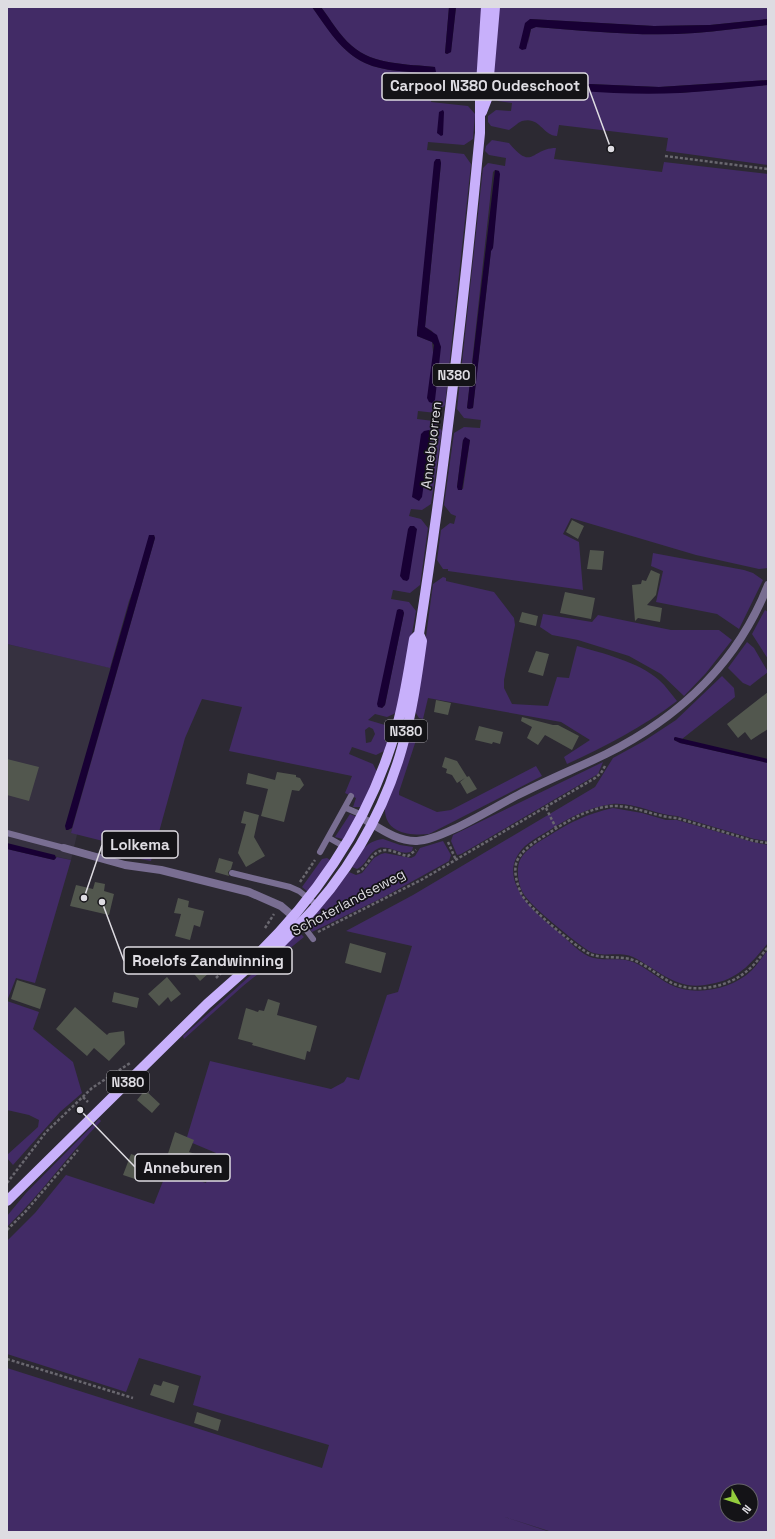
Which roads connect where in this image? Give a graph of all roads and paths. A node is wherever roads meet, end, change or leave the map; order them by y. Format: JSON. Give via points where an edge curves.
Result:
{"nodes":[{"id":1,"x":486,"y":7,"type":"edge"},
{"id":2,"x":495,"y":7,"type":"edge"},
{"id":3,"x":481,"y":116,"type":"junction"},
{"id":4,"x":665,"y":156,"type":"dead end"},
{"id":5,"x":768,"y":169,"type":"edge"},
{"id":6,"x":768,"y":585,"type":"edge"},
{"id":7,"x":419,"y":634,"type":"junction"},
{"id":8,"x":605,"y":754,"type":"junction"},
{"id":9,"x":352,"y":796,"type":"dead end"},
{"id":10,"x":346,"y":808,"type":"junction"},
{"id":11,"x":546,"y":808,"type":"junction"},
{"id":12,"x":362,"y":818,"type":"junction"},
{"id":13,"x":372,"y":824,"type":"junction"},
{"id":14,"x":556,"y":828,"type":"junction"},
{"id":15,"x":7,"y":833,"type":"edge"},
{"id":16,"x":329,"y":838,"type":"junction"},
{"id":17,"x":447,"y":839,"type":"dead end"},
{"id":18,"x":768,"y":843,"type":"edge"},
{"id":19,"x":345,"y":847,"type":"junction"},
{"id":20,"x":416,"y":847,"type":"dead end"},
{"id":21,"x":64,"y":848,"type":"joint"},
{"id":22,"x":320,"y":852,"type":"joint"},
{"id":23,"x":456,"y":860,"type":"junction"},
{"id":24,"x":352,"y":871,"type":"dead end"},
{"id":25,"x":232,"y":873,"type":"dead end"},
{"id":26,"x":294,"y":889,"type":"junction"},
{"id":27,"x":313,"y":901,"type":"junction"},
{"id":28,"x":276,"y":912,"type":"dead end"},
{"id":29,"x":297,"y":920,"type":"junction"},
{"id":30,"x":264,"y":929,"type":"dead end"},
{"id":31,"x":311,"y":937,"type":"joint"},
{"id":32,"x":768,"y":947,"type":"edge"},
{"id":33,"x":244,"y":952,"type":"dead end"},
{"id":34,"x":216,"y":979,"type":"dead end"},
{"id":35,"x":131,"y":1062,"type":"dead end"},
{"id":36,"x":83,"y":1096,"type":"junction"},
{"id":37,"x":88,"y":1102,"type":"dead end"},
{"id":38,"x":79,"y":1148,"type":"dead end"},
{"id":39,"x":7,"y":1183,"type":"edge"},
{"id":40,"x":7,"y":1201,"type":"edge"},
{"id":41,"x":7,"y":1230,"type":"edge"},
{"id":42,"x":7,"y":1359,"type":"edge"},
{"id":43,"x":133,"y":1398,"type":"dead end"}],
"edges":[{"from":1,"to":3,"type":"main road","name":"Annebuorren","number":"N380"},
{"from":2,"to":3,"type":"main road","name":"Annebuorren","number":"N380","via":[[487,99]]},
{"from":3,"to":7,"type":"main road","name":"Annebuorren","number":"N380","via":[[459,342]]},
{"from":4,"to":5,"type":"path"},
{"from":6,"to":8,"type":"street","via":[[742,638],[703,687],[666,719]]},
{"from":7,"to":12,"type":"main road","name":"Annebuorren","number":"N380","via":[[414,639],[397,726],[377,785]]},
{"from":7,"to":13,"type":"main road","name":"Annebuorren","number":"N380","via":[[422,641],[403,747],[388,790]]},
{"from":8,"to":11,"type":"path","name":"Schoterlandseweg","via":[[607,761],[599,775]]},
{"from":8,"to":13,"type":"street","via":[[427,840],[403,839]]},
{"from":9,"to":10,"type":"lane"},
{"from":10,"to":12,"type":"lane","via":[[360,814]]},
{"from":10,"to":16,"type":"lane"},
{"from":11,"to":14,"type":"path"},
{"from":11,"to":23,"type":"path","name":"Schoterlandseweg"},
{"from":12,"to":13,"type":"street"},
{"from":12,"to":19,"type":"main road","name":"Schoterlandseweg","number":"N380"},
{"from":13,"to":27,"type":"main road","name":"Schoterlandseweg","number":"N380","via":[[346,867]]},
{"from":14,"to":18,"type":"path","via":[[590,811],[613,806],[677,818]]},
{"from":14,"to":32,"type":"path","via":[[527,848],[517,861],[516,874],[521,894],[545,919],[589,954],[631,959],[672,983],[686,988],[704,988],[730,981],[749,970]]},
{"from":15,"to":21,"type":"lane"},
{"from":16,"to":19,"type":"lane"},
{"from":16,"to":22,"type":"lane"},
{"from":17,"to":23,"type":"path"},
{"from":19,"to":27,"type":"main road","name":"Schoterlandseweg","number":"N380"},
{"from":20,"to":24,"type":"path","name":"Schoterlandseweg","via":[[414,853],[408,856],[390,850],[380,851],[374,854],[361,870]]},
{"from":21,"to":29,"type":"street","name":"Schoterlandseweg","via":[[126,865],[161,870],[248,892],[277,904]]},
{"from":22,"to":26,"type":"path"},
{"from":23,"to":31,"type":"path","name":"Schoterlandseweg"},
{"from":25,"to":26,"type":"lane"},
{"from":26,"to":27,"type":"lane"},
{"from":27,"to":29,"type":"main road","name":"Schoterlandseweg","number":"N380"},
{"from":28,"to":30,"type":"path","name":"Schoterlandseweg"},
{"from":29,"to":31,"type":"lane"},
{"from":29,"to":40,"type":"main road","name":"Schoterlandseweg","number":"N380","via":[[254,958],[251,965],[202,1009]]},
{"from":33,"to":34,"type":"path"},
{"from":35,"to":36,"type":"path"},
{"from":36,"to":37,"type":"path"},
{"from":36,"to":39,"type":"path","via":[[46,1132]]},
{"from":38,"to":41,"type":"path"},
{"from":42,"to":43,"type":"path"}]}
